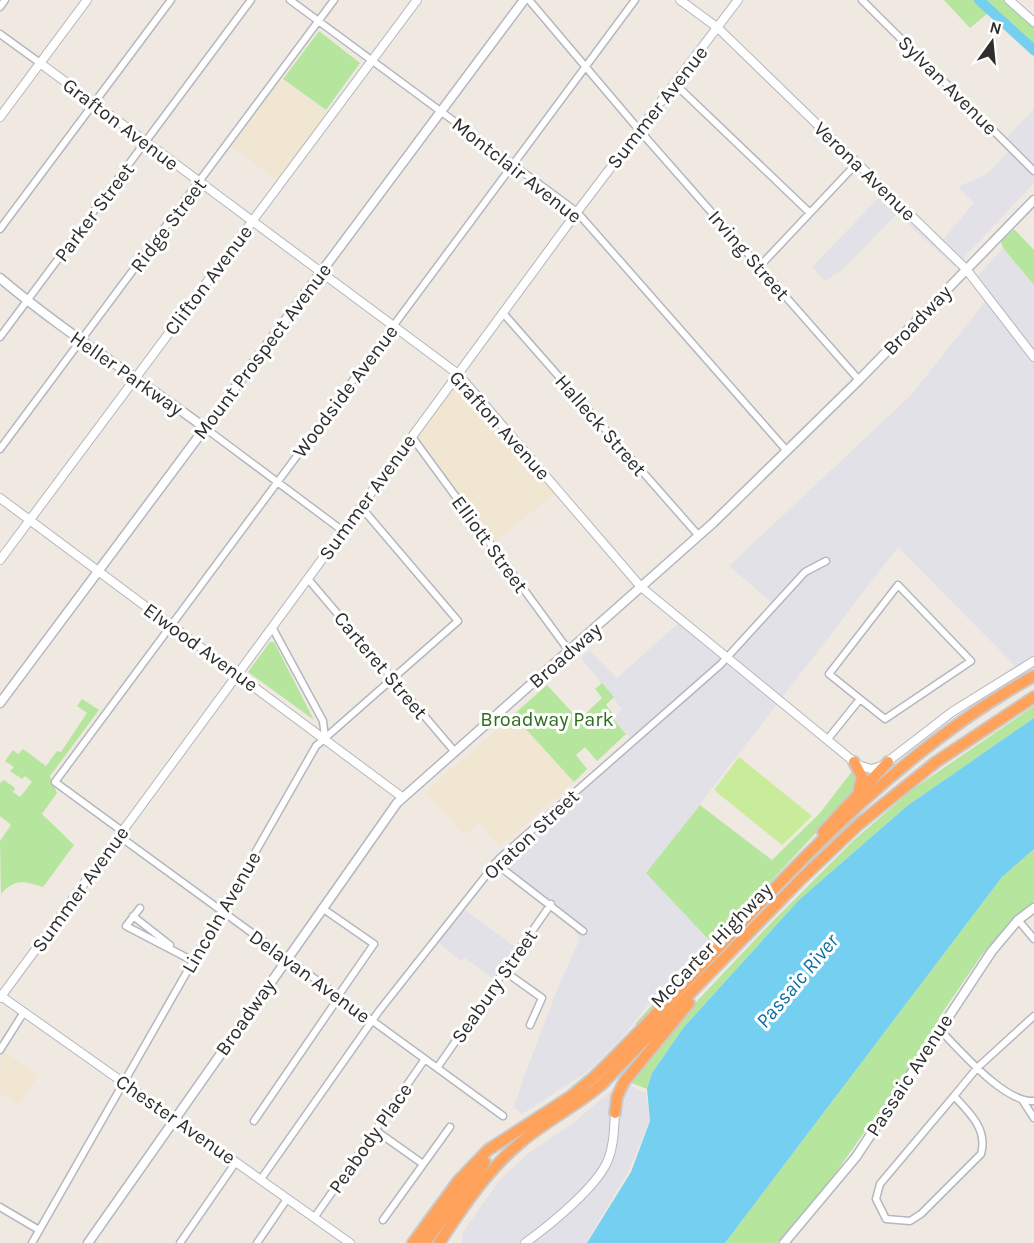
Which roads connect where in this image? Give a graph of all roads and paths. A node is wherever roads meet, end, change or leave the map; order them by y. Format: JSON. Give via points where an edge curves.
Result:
{"nodes":[{"id":1,"x":5,"y":0,"type":"edge"},
{"id":2,"x":87,"y":0,"type":"edge"},
{"id":3,"x":171,"y":0,"type":"edge"},
{"id":4,"x":251,"y":0,"type":"edge"},
{"id":5,"x":290,"y":0,"type":"edge"},
{"id":6,"x":334,"y":0,"type":"edge"},
{"id":7,"x":417,"y":0,"type":"edge"},
{"id":8,"x":524,"y":0,"type":"edge"},
{"id":9,"x":529,"y":0,"type":"edge"},
{"id":10,"x":635,"y":0,"type":"edge"},
{"id":11,"x":680,"y":0,"type":"edge"},
{"id":12,"x":738,"y":0,"type":"edge"},
{"id":13,"x":862,"y":0,"type":"edge"},
{"id":14,"x":1010,"y":0,"type":"edge"},
{"id":15,"x":0,"y":7,"type":"edge"},
{"id":16,"x":319,"y":21,"type":"junction"},
{"id":17,"x":1034,"y":22,"type":"edge"},
{"id":18,"x":718,"y":28,"type":"junction"},
{"id":19,"x":0,"y":34,"type":"edge"},
{"id":20,"x":372,"y":60,"type":"junction"},
{"id":21,"x":40,"y":63,"type":"junction"},
{"id":22,"x":585,"y":67,"type":"junction"},
{"id":23,"x":675,"y":84,"type":"junction"},
{"id":24,"x":93,"y":104,"type":"junction"},
{"id":25,"x":441,"y":111,"type":"junction"},
{"id":26,"x":0,"y":117,"type":"edge"},
{"id":27,"x":640,"y":131,"type":"junction"},
{"id":28,"x":145,"y":143,"type":"junction"},
{"id":29,"x":857,"y":163,"type":"junction"},
{"id":30,"x":512,"y":165,"type":"junction"},
{"id":31,"x":1034,"y":171,"type":"edge"},
{"id":32,"x":200,"y":182,"type":"junction"},
{"id":33,"x":1033,"y":202,"type":"edge"},
{"id":34,"x":577,"y":212,"type":"junction"},
{"id":35,"x":810,"y":213,"type":"junction"},
{"id":36,"x":252,"y":222,"type":"junction"},
{"id":37,"x":0,"y":229,"type":"edge"},
{"id":38,"x":759,"y":267,"type":"junction"},
{"id":39,"x":966,"y":270,"type":"junction"},
{"id":40,"x":320,"y":273,"type":"junction"},
{"id":41,"x":0,"y":278,"type":"edge"},
{"id":42,"x":27,"y":301,"type":"junction"},
{"id":43,"x":502,"y":314,"type":"junction"},
{"id":44,"x":392,"y":327,"type":"junction"},
{"id":45,"x":0,"y":337,"type":"edge"},
{"id":46,"x":81,"y":341,"type":"junction"},
{"id":47,"x":1034,"y":357,"type":"edge"},
{"id":48,"x":458,"y":374,"type":"junction"},
{"id":49,"x":136,"y":377,"type":"junction"},
{"id":50,"x":859,"y":380,"type":"junction"},
{"id":51,"x":205,"y":428,"type":"junction"},
{"id":52,"x":412,"y":437,"type":"junction"},
{"id":53,"x":0,"y":448,"type":"edge"},
{"id":54,"x":787,"y":450,"type":"junction"},
{"id":55,"x":276,"y":483,"type":"junction"},
{"id":56,"x":0,"y":498,"type":"edge"},
{"id":57,"x":361,"y":507,"type":"junction"},
{"id":58,"x":30,"y":520,"type":"junction"},
{"id":59,"x":343,"y":531,"type":"junction"},
{"id":60,"x":699,"y":536,"type":"junction"},
{"id":61,"x":0,"y":560,"type":"edge"},
{"id":62,"x":826,"y":561,"type":"dead end"},
{"id":63,"x":98,"y":571,"type":"junction"},
{"id":64,"x":308,"y":579,"type":"junction"},
{"id":65,"x":641,"y":587,"type":"junction"},
{"id":66,"x":171,"y":625,"type":"junction"},
{"id":67,"x":272,"y":627,"type":"junction"},
{"id":68,"x":569,"y":651,"type":"junction"},
{"id":69,"x":727,"y":658,"type":"junction"},
{"id":70,"x":1034,"y":661,"type":"edge"},
{"id":71,"x":238,"y":674,"type":"junction"},
{"id":72,"x":1034,"y":676,"type":"edge"},
{"id":73,"x":392,"y":679,"type":"junction"},
{"id":74,"x":1034,"y":697,"type":"edge"},
{"id":75,"x":860,"y":699,"type":"junction"},
{"id":76,"x":0,"y":703,"type":"edge"},
{"id":77,"x":324,"y":738,"type":"junction"},
{"id":78,"x":827,"y":740,"type":"junction"},
{"id":79,"x":455,"y":752,"type":"junction"},
{"id":80,"x":854,"y":762,"type":"junction"},
{"id":81,"x":888,"y":762,"type":"junction"},
{"id":82,"x":55,"y":782,"type":"joint"},
{"id":83,"x":856,"y":795,"type":"junction"},
{"id":84,"x":402,"y":797,"type":"junction"},
{"id":85,"x":121,"y":833,"type":"junction"},
{"id":86,"x":495,"y":863,"type":"junction"},
{"id":87,"x":765,"y":901,"type":"junction"},
{"id":88,"x":551,"y":904,"type":"junction"},
{"id":89,"x":140,"y":908,"type":"dead end"},
{"id":90,"x":322,"y":908,"type":"junction"},
{"id":91,"x":1034,"y":908,"type":"edge"},
{"id":92,"x":221,"y":912,"type":"junction"},
{"id":93,"x":134,"y":916,"type":"junction"},
{"id":94,"x":765,"y":916,"type":"junction"},
{"id":95,"x":1018,"y":920,"type":"junction"},
{"id":96,"x":583,"y":931,"type":"dead end"},
{"id":97,"x":1034,"y":939,"type":"edge"},
{"id":98,"x":180,"y":953,"type":"junction"},
{"id":99,"x":286,"y":959,"type":"junction"},
{"id":100,"x":193,"y":961,"type":"junction"},
{"id":101,"x":504,"y":971,"type":"junction"},
{"id":102,"x":1,"y":997,"type":"edge"},
{"id":103,"x":339,"y":997,"type":"junction"},
{"id":104,"x":24,"y":1012,"type":"junction"},
{"id":105,"x":1034,"y":1016,"type":"edge"},
{"id":106,"x":372,"y":1021,"type":"junction"},
{"id":107,"x":530,"y":1025,"type":"dead end"},
{"id":108,"x":939,"y":1029,"type":"junction"},
{"id":109,"x":0,"y":1050,"type":"edge"},
{"id":110,"x":425,"y":1059,"type":"junction"},
{"id":111,"x":437,"y":1068,"type":"junction"},
{"id":112,"x":977,"y":1068,"type":"junction"},
{"id":113,"x":124,"y":1082,"type":"junction"},
{"id":114,"x":954,"y":1096,"type":"junction"},
{"id":115,"x":1023,"y":1101,"type":"junction"},
{"id":116,"x":1034,"y":1101,"type":"edge"},
{"id":117,"x":615,"y":1113,"type":"joint"},
{"id":118,"x":503,"y":1116,"type":"dead end"},
{"id":119,"x":174,"y":1118,"type":"junction"},
{"id":120,"x":1034,"y":1118,"type":"edge"},
{"id":121,"x":254,"y":1121,"type":"dead end"},
{"id":122,"x":450,"y":1127,"type":"dead end"},
{"id":123,"x":375,"y":1130,"type":"junction"},
{"id":124,"x":511,"y":1137,"type":"junction"},
{"id":125,"x":236,"y":1162,"type":"junction"},
{"id":126,"x":423,"y":1164,"type":"junction"},
{"id":127,"x":261,"y":1179,"type":"junction"},
{"id":128,"x":287,"y":1198,"type":"junction"},
{"id":129,"x":0,"y":1207,"type":"edge"},
{"id":130,"x":314,"y":1218,"type":"junction"},
{"id":131,"x":383,"y":1220,"type":"dead end"},
{"id":132,"x":39,"y":1230,"type":"junction"},
{"id":133,"x":32,"y":1243,"type":"edge"},
{"id":134,"x":88,"y":1243,"type":"edge"},
{"id":135,"x":180,"y":1243,"type":"edge"},
{"id":136,"x":257,"y":1243,"type":"edge"},
{"id":137,"x":350,"y":1243,"type":"edge"},
{"id":138,"x":413,"y":1243,"type":"edge"},
{"id":139,"x":425,"y":1243,"type":"edge"},
{"id":140,"x":439,"y":1243,"type":"edge"},
{"id":141,"x":525,"y":1243,"type":"edge"},
{"id":142,"x":784,"y":1243,"type":"edge"}],
"edges":[{"from":1,"to":15,"type":"street"},
{"from":2,"to":21,"type":"street"},
{"from":3,"to":24,"type":"street"},
{"from":4,"to":28,"type":"street","name":"Parker Street"},
{"from":5,"to":16,"type":"street","name":"Montclair Avenue"},
{"from":6,"to":16,"type":"street","name":"Ridge Street"},
{"from":7,"to":20,"type":"street","name":"Clifton Avenue"},
{"from":8,"to":25,"type":"main road","name":"Mount Prospect Avenue"},
{"from":9,"to":22,"type":"street","name":"Irving Street"},
{"from":10,"to":22,"type":"street","name":"Woodside Avenue"},
{"from":11,"to":18,"type":"street","name":"Verona Avenue"},
{"from":12,"to":18,"type":"street","name":"Summer Avenue"},
{"from":13,"to":31,"type":"street","name":"Sylvan Avenue"},
{"from":14,"to":17,"type":"street"},
{"from":16,"to":20,"type":"street","name":"Montclair Avenue"},
{"from":16,"to":32,"type":"street","name":"Ridge Street"},
{"from":18,"to":23,"type":"street","name":"Summer Avenue"},
{"from":18,"to":29,"type":"street","name":"Verona Avenue"},
{"from":19,"to":21,"type":"street","name":"Grafton Avenue"},
{"from":20,"to":25,"type":"street","name":"Montclair Avenue"},
{"from":20,"to":36,"type":"street","name":"Clifton Avenue"},
{"from":21,"to":24,"type":"street","name":"Grafton Avenue"},
{"from":21,"to":26,"type":"street"},
{"from":22,"to":27,"type":"street","name":"Irving Street"},
{"from":22,"to":30,"type":"street","name":"Woodside Avenue"},
{"from":23,"to":27,"type":"street","name":"Summer Avenue"},
{"from":23,"to":35,"type":"street"},
{"from":24,"to":28,"type":"street","name":"Grafton Avenue"},
{"from":24,"to":37,"type":"street"},
{"from":25,"to":30,"type":"street","name":"Montclair Avenue"},
{"from":25,"to":40,"type":"main road","name":"Mount Prospect Avenue"},
{"from":27,"to":34,"type":"street","name":"Summer Avenue"},
{"from":27,"to":38,"type":"street","name":"Irving Street"},
{"from":28,"to":32,"type":"street","name":"Grafton Avenue"},
{"from":28,"to":42,"type":"street","name":"Parker Street"},
{"from":29,"to":35,"type":"street"},
{"from":29,"to":39,"type":"street","name":"Verona Avenue"},
{"from":30,"to":34,"type":"street","name":"Montclair Avenue"},
{"from":30,"to":44,"type":"street","name":"Woodside Avenue"},
{"from":32,"to":36,"type":"street","name":"Grafton Avenue"},
{"from":32,"to":46,"type":"street","name":"Ridge Street"},
{"from":33,"to":39,"type":"main road","name":"Broadway"},
{"from":34,"to":43,"type":"street","name":"Summer Avenue"},
{"from":34,"to":54,"type":"street","name":"Montclair Avenue"},
{"from":35,"to":38,"type":"street"},
{"from":36,"to":40,"type":"street","name":"Grafton Avenue"},
{"from":36,"to":49,"type":"street","name":"Clifton Avenue"},
{"from":38,"to":50,"type":"street","name":"Irving Street"},
{"from":39,"to":47,"type":"street","name":"Verona Avenue"},
{"from":39,"to":50,"type":"main road","name":"Broadway"},
{"from":40,"to":44,"type":"street","name":"Grafton Avenue"},
{"from":40,"to":51,"type":"main road","name":"Mount Prospect Avenue"},
{"from":41,"to":42,"type":"main road","name":"Heller Parkway"},
{"from":42,"to":45,"type":"street","name":"Parker Street"},
{"from":42,"to":46,"type":"main road","name":"Heller Parkway"},
{"from":43,"to":48,"type":"street","name":"Summer Avenue"},
{"from":43,"to":60,"type":"street","name":"Halleck Street"},
{"from":44,"to":48,"type":"street","name":"Grafton Avenue"},
{"from":44,"to":55,"type":"street","name":"Woodside Avenue"},
{"from":46,"to":49,"type":"main road","name":"Heller Parkway"},
{"from":46,"to":53,"type":"street","name":"Ridge Street"},
{"from":48,"to":52,"type":"street","name":"Summer Avenue"},
{"from":48,"to":65,"type":"street","name":"Grafton Avenue"},
{"from":49,"to":51,"type":"main road","name":"Heller Parkway"},
{"from":49,"to":58,"type":"street","name":"Clifton Avenue"},
{"from":50,"to":54,"type":"main road","name":"Broadway"},
{"from":51,"to":55,"type":"street","name":"Heller Parkway"},
{"from":51,"to":63,"type":"main road","name":"Mount Prospect Avenue"},
{"from":52,"to":57,"type":"street","name":"Summer Avenue"},
{"from":52,"to":68,"type":"street","name":"Elliott Street"},
{"from":54,"to":60,"type":"main road","name":"Broadway"},
{"from":55,"to":59,"type":"street","name":"Heller Parkway"},
{"from":55,"to":66,"type":"street","name":"Woodside Avenue"},
{"from":56,"to":58,"type":"street","name":"Elwood Avenue"},
{"from":57,"to":59,"type":"street","name":"Summer Avenue"},
{"from":57,"to":73,"type":"street","name":"Lincoln Avenue","via":[[458,621]]},
{"from":58,"to":61,"type":"street","name":"Clifton Avenue"},
{"from":58,"to":63,"type":"street","name":"Elwood Avenue"},
{"from":59,"to":64,"type":"street","name":"Summer Avenue"},
{"from":60,"to":65,"type":"main road","name":"Broadway"},
{"from":62,"to":69,"type":"street","name":"Oraton Street","via":[[805,572]]},
{"from":63,"to":66,"type":"street","name":"Elwood Avenue"},
{"from":63,"to":76,"type":"main road","name":"Mount Prospect Avenue"},
{"from":64,"to":67,"type":"street","name":"Summer Avenue"},
{"from":64,"to":73,"type":"street","name":"Carteret Street"},
{"from":65,"to":68,"type":"main road","name":"Broadway"},
{"from":65,"to":69,"type":"street","name":"Grafton Avenue"},
{"from":66,"to":71,"type":"street","name":"Elwood Avenue"},
{"from":66,"to":82,"type":"street","name":"Woodside Avenue"},
{"from":67,"to":71,"type":"street","name":"Summer Avenue"},
{"from":67,"to":77,"type":"street","via":[[323,721]]},
{"from":68,"to":79,"type":"main road","name":"Broadway"},
{"from":69,"to":78,"type":"street","name":"Grafton Avenue"},
{"from":69,"to":86,"type":"street","name":"Oraton Street"},
{"from":70,"to":81,"type":"street","via":[[952,712]]},
{"from":71,"to":77,"type":"street","name":"Elwood Avenue"},
{"from":71,"to":85,"type":"street","name":"Summer Avenue"},
{"from":72,"to":87,"type":"highway","via":[[975,712],[901,767]]},
{"from":73,"to":77,"type":"street","name":"Lincoln Avenue"},
{"from":73,"to":79,"type":"street","name":"Carteret Street"},
{"from":74,"to":94,"type":"highway","name":"McCarter Highway","via":[[969,738],[905,786],[844,838]]},
{"from":75,"to":75,"type":"street","via":[[885,719],[971,661],[898,585],[829,674]]},
{"from":75,"to":78,"type":"street"},
{"from":77,"to":84,"type":"street","name":"Elwood Avenue"},
{"from":77,"to":92,"type":"street","name":"Lincoln Avenue","via":[[314,749]]},
{"from":78,"to":80,"type":"street","name":"Grafton Avenue"},
{"from":79,"to":84,"type":"main road","name":"Broadway"},
{"from":80,"to":81,"type":"street","via":[[871,770]]},
{"from":80,"to":83,"type":"highway","via":[[862,777]]},
{"from":81,"to":83,"type":"highway"},
{"from":82,"to":85,"type":"street","name":"Delavan Avenue"},
{"from":83,"to":87,"type":"highway"},
{"from":84,"to":90,"type":"main road","name":"Broadway"},
{"from":85,"to":92,"type":"street","name":"Delavan Avenue"},
{"from":85,"to":102,"type":"street","name":"Summer Avenue"},
{"from":86,"to":88,"type":"street"},
{"from":86,"to":106,"type":"street","name":"Oraton Street"},
{"from":87,"to":124,"type":"highway","via":[[593,1078]]},
{"from":88,"to":96,"type":"street"},
{"from":88,"to":101,"type":"street","name":"Seabury Street"},
{"from":89,"to":93,"type":"street"},
{"from":90,"to":99,"type":"main road","name":"Broadway"},
{"from":90,"to":103,"type":"street","via":[[374,944]]},
{"from":91,"to":95,"type":"main road","name":"Passaic Avenue"},
{"from":92,"to":99,"type":"street","name":"Delavan Avenue"},
{"from":92,"to":100,"type":"street","name":"Lincoln Avenue"},
{"from":93,"to":98,"type":"street"},
{"from":93,"to":98,"type":"street","via":[[126,926]]},
{"from":94,"to":117,"type":"highway","via":[[629,1076]]},
{"from":94,"to":140,"type":"highway","name":"McCarter Highway","via":[[600,1085],[500,1160]]},
{"from":95,"to":97,"type":"street"},
{"from":95,"to":108,"type":"main road","name":"Passaic Avenue"},
{"from":98,"to":100,"type":"street"},
{"from":99,"to":103,"type":"street","name":"Delavan Avenue"},
{"from":99,"to":119,"type":"main road","name":"Broadway"},
{"from":100,"to":113,"type":"street","name":"Lincoln Avenue"},
{"from":101,"to":107,"type":"street","via":[[542,998]]},
{"from":101,"to":111,"type":"street","name":"Seabury Street"},
{"from":102,"to":104,"type":"street","name":"Chester Avenue"},
{"from":103,"to":106,"type":"street","name":"Delavan Avenue"},
{"from":103,"to":121,"type":"street"},
{"from":104,"to":109,"type":"street"},
{"from":104,"to":113,"type":"street","name":"Chester Avenue"},
{"from":105,"to":112,"type":"street"},
{"from":106,"to":110,"type":"street","name":"Delavan Avenue"},
{"from":106,"to":127,"type":"street","name":"Oraton Street"},
{"from":108,"to":112,"type":"street"},
{"from":108,"to":142,"type":"main road","name":"Passaic Avenue","via":[[856,1157]]},
{"from":110,"to":111,"type":"street","name":"Delavan Avenue"},
{"from":110,"to":123,"type":"street","name":"Peabody Place"},
{"from":111,"to":118,"type":"street","name":"Delavan Avenue"},
{"from":112,"to":114,"type":"street"},
{"from":112,"to":115,"type":"street"},
{"from":113,"to":119,"type":"street","name":"Chester Avenue"},
{"from":113,"to":132,"type":"street","name":"Lincoln Avenue"},
{"from":114,"to":114,"type":"street","via":[[880,1184],[876,1199],[886,1219],[910,1221],[921,1214],[981,1154],[984,1144],[980,1128]]},
{"from":115,"to":116,"type":"street"},
{"from":115,"to":120,"type":"street"},
{"from":117,"to":141,"type":"street","via":[[613,1141],[604,1167],[564,1211]]},
{"from":119,"to":125,"type":"street","name":"Chester Avenue"},
{"from":119,"to":134,"type":"main road","name":"Broadway"},
{"from":122,"to":126,"type":"street"},
{"from":123,"to":126,"type":"street"},
{"from":123,"to":130,"type":"street","name":"Peabody Place"},
{"from":124,"to":138,"type":"highway","via":[[488,1150],[459,1179]]},
{"from":124,"to":139,"type":"highway","via":[[481,1165]]},
{"from":125,"to":127,"type":"street","name":"Chester Avenue"},
{"from":125,"to":135,"type":"street"},
{"from":126,"to":131,"type":"street"},
{"from":127,"to":128,"type":"street","name":"Chester Avenue"},
{"from":128,"to":130,"type":"street","name":"Chester Avenue"},
{"from":128,"to":136,"type":"street"},
{"from":129,"to":132,"type":"street"},
{"from":130,"to":137,"type":"street","name":"Chester Avenue"},
{"from":132,"to":133,"type":"street","name":"Lincoln Avenue"}]}
